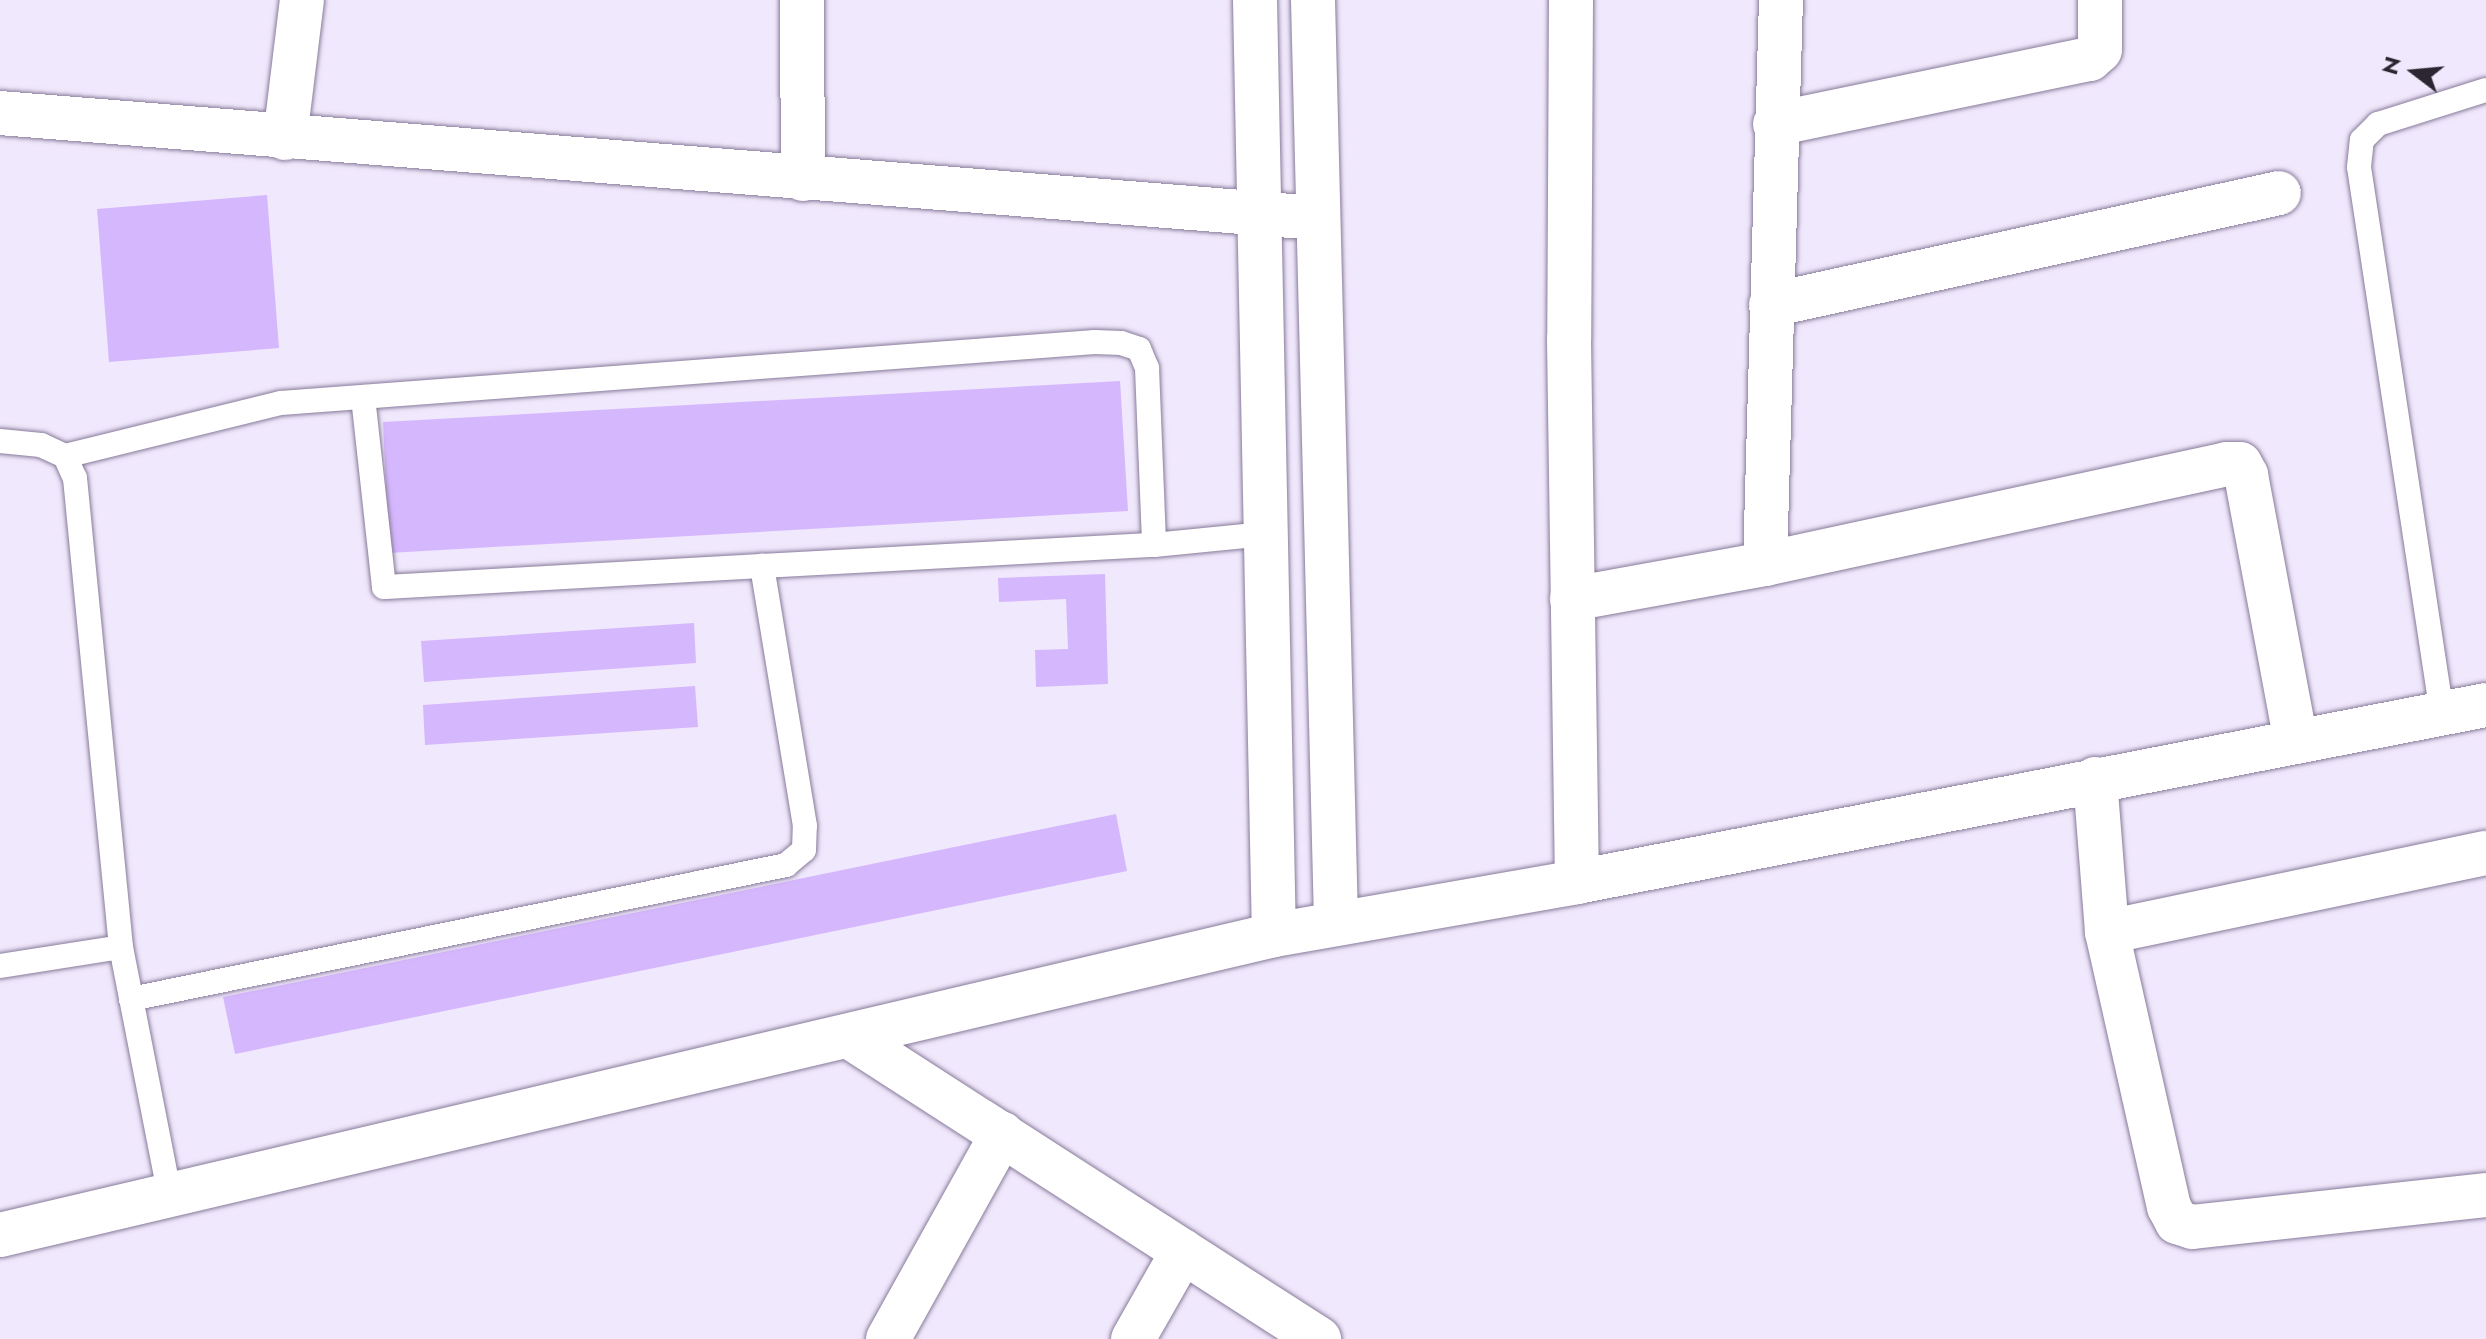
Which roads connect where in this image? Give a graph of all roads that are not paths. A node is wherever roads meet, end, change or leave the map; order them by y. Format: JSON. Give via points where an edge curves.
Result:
{"nodes":[{"id":1,"x":302,"y":0,"type":"edge"},
{"id":2,"x":802,"y":0,"type":"edge"},
{"id":3,"x":1255,"y":0,"type":"edge"},
{"id":4,"x":1313,"y":0,"type":"edge"},
{"id":5,"x":1571,"y":0,"type":"edge"},
{"id":6,"x":1781,"y":0,"type":"edge"},
{"id":7,"x":2100,"y":0,"type":"edge"},
{"id":8,"x":2486,"y":90,"type":"edge"},
{"id":9,"x":0,"y":113,"type":"edge"},
{"id":10,"x":1775,"y":124,"type":"junction"},
{"id":11,"x":285,"y":138,"type":"junction"},
{"id":12,"x":803,"y":179,"type":"junction"},
{"id":13,"x":2279,"y":193,"type":"dead end"},
{"id":14,"x":1259,"y":215,"type":"junction"},
{"id":15,"x":1317,"y":218,"type":"junction"},
{"id":16,"x":1771,"y":305,"type":"junction"},
{"id":17,"x":363,"y":397,"type":"junction"},
{"id":18,"x":0,"y":441,"type":"edge"},
{"id":19,"x":65,"y":456,"type":"junction"},
{"id":20,"x":1265,"y":534,"type":"junction"},
{"id":21,"x":1154,"y":545,"type":"junction"},
{"id":22,"x":1765,"y":564,"type":"junction"},
{"id":23,"x":762,"y":566,"type":"junction"},
{"id":24,"x":1572,"y":599,"type":"junction"},
{"id":25,"x":2486,"y":705,"type":"edge"},
{"id":26,"x":2442,"y":714,"type":"junction"},
{"id":27,"x":2296,"y":741,"type":"junction"},
{"id":28,"x":2095,"y":779,"type":"junction"},
{"id":29,"x":2486,"y":853,"type":"edge"},
{"id":30,"x":1577,"y":882,"type":"junction"},
{"id":31,"x":1336,"y":924,"type":"junction"},
{"id":32,"x":2107,"y":932,"type":"junction"},
{"id":33,"x":1274,"y":935,"type":"junction"},
{"id":34,"x":121,"y":947,"type":"junction"},
{"id":35,"x":0,"y":966,"type":"edge"},
{"id":36,"x":131,"y":999,"type":"junction"},
{"id":37,"x":850,"y":1037,"type":"junction"},
{"id":38,"x":1002,"y":1134,"type":"junction"},
{"id":39,"x":2486,"y":1195,"type":"edge"},
{"id":40,"x":170,"y":1196,"type":"junction"},
{"id":41,"x":0,"y":1235,"type":"edge"},
{"id":42,"x":1183,"y":1251,"type":"junction"},
{"id":43,"x":888,"y":1339,"type":"edge"},
{"id":44,"x":1133,"y":1339,"type":"edge"},
{"id":45,"x":1319,"y":1339,"type":"edge"}],
"edges":[{"from":1,"to":11,"type":"street"},
{"from":2,"to":12,"type":"street"},
{"from":3,"to":14,"type":"street"},
{"from":4,"to":15,"type":"street"},
{"from":5,"to":24,"type":"street"},
{"from":6,"to":10,"type":"street"},
{"from":7,"to":10,"type":"street","via":[[2100,50],[2090,59]]},
{"from":8,"to":26,"type":"lane","via":[[2378,124],[2362,140],[2359,167]]},
{"from":9,"to":11,"type":"street"},
{"from":10,"to":16,"type":"street"},
{"from":11,"to":12,"type":"street"},
{"from":12,"to":14,"type":"street"},
{"from":13,"to":16,"type":"street"},
{"from":14,"to":15,"type":"street"},
{"from":14,"to":20,"type":"street"},
{"from":15,"to":31,"type":"street"},
{"from":16,"to":22,"type":"street"},
{"from":17,"to":19,"type":"lane","via":[[268,406]]},
{"from":17,"to":21,"type":"lane","via":[[1121,343],[1139,349],[1147,368]]},
{"from":17,"to":23,"type":"lane","via":[[384,587]]},
{"from":18,"to":19,"type":"lane","via":[[41,445]]},
{"from":19,"to":34,"type":"lane","via":[[75,478]]},
{"from":20,"to":21,"type":"lane"},
{"from":20,"to":33,"type":"street"},
{"from":21,"to":23,"type":"lane"},
{"from":22,"to":24,"type":"street"},
{"from":22,"to":27,"type":"street","via":[[2240,464]]},
{"from":23,"to":36,"type":"lane","via":[[805,826],[804,850],[786,865]]},
{"from":24,"to":30,"type":"street"},
{"from":25,"to":26,"type":"street"},
{"from":26,"to":27,"type":"street"},
{"from":27,"to":28,"type":"street"},
{"from":28,"to":30,"type":"street"},
{"from":28,"to":32,"type":"street"},
{"from":29,"to":32,"type":"street"},
{"from":30,"to":31,"type":"street"},
{"from":31,"to":33,"type":"street"},
{"from":32,"to":39,"type":"street","via":[[2169,1207],[2177,1222],[2192,1227]]},
{"from":33,"to":37,"type":"street"},
{"from":34,"to":35,"type":"lane"},
{"from":34,"to":36,"type":"lane"},
{"from":36,"to":40,"type":"lane"},
{"from":37,"to":38,"type":"street"},
{"from":37,"to":40,"type":"street"},
{"from":38,"to":42,"type":"street"},
{"from":38,"to":43,"type":"street"},
{"from":40,"to":41,"type":"street"},
{"from":42,"to":44,"type":"street"},
{"from":42,"to":45,"type":"street"}]}
